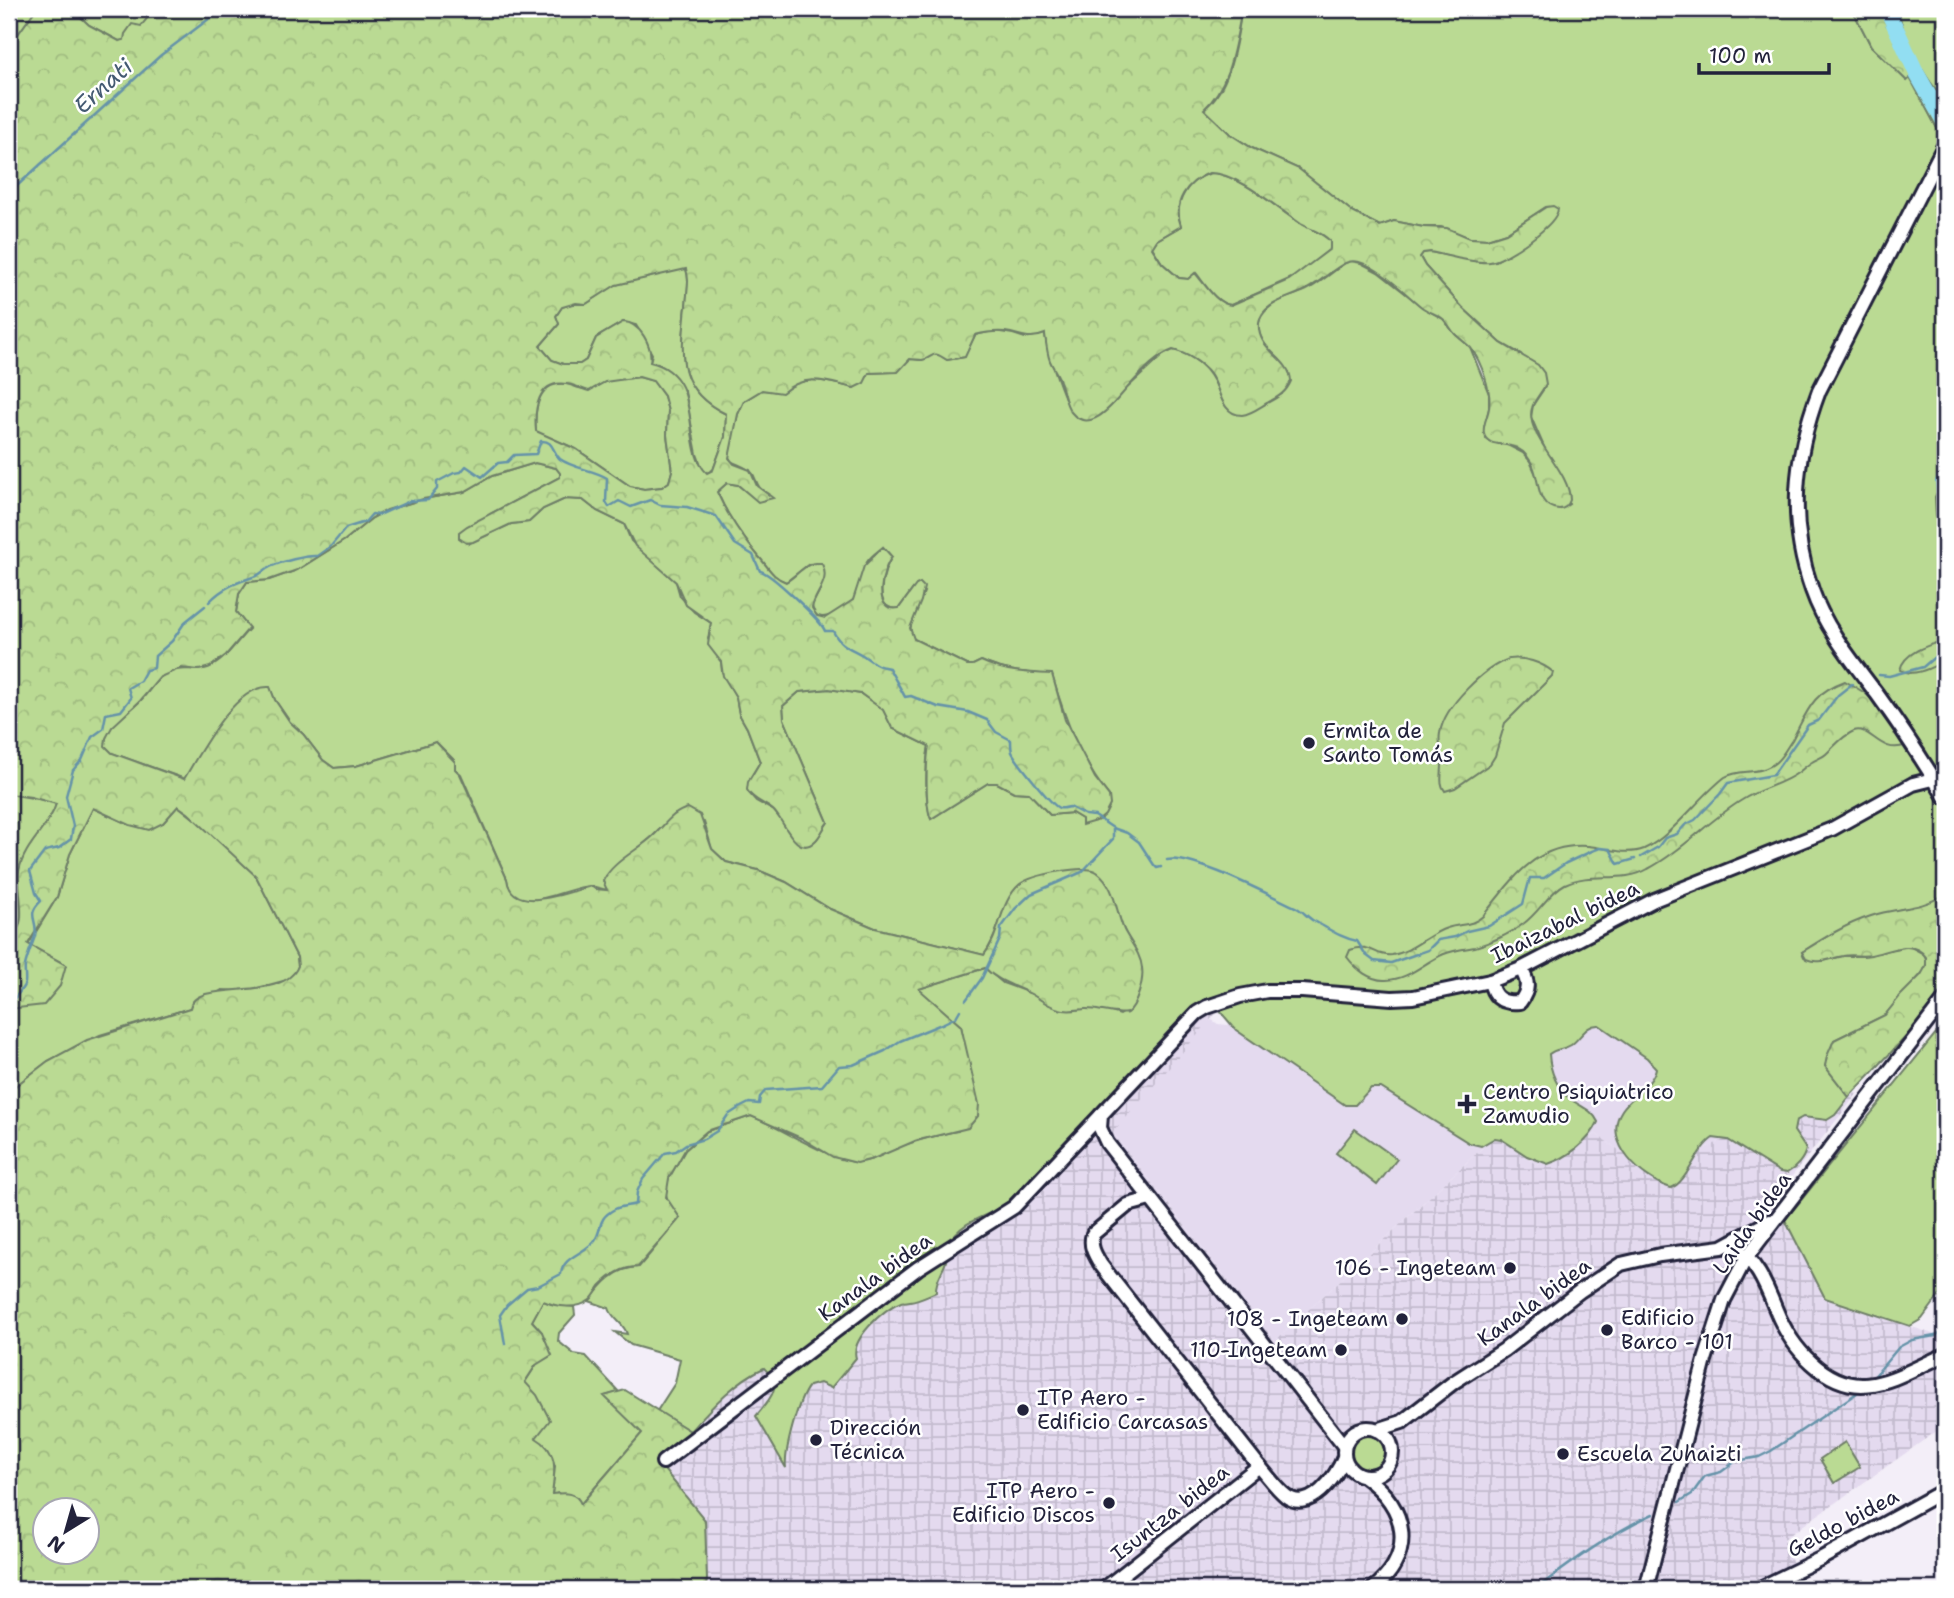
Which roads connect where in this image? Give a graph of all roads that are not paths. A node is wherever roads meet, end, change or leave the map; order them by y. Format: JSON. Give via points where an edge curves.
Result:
{"nodes":[{"id":1,"x":1945,"y":144,"type":"edge"},
{"id":2,"x":1940,"y":778,"type":"edge"},
{"id":3,"x":1945,"y":797,"type":"edge"},
{"id":4,"x":1521,"y":969,"type":"junction"},
{"id":5,"x":1490,"y":981,"type":"junction"},
{"id":6,"x":1945,"y":999,"type":"edge"},
{"id":7,"x":1101,"y":1115,"type":"junction"},
{"id":8,"x":1138,"y":1184,"type":"junction"},
{"id":9,"x":1150,"y":1199,"type":"junction"},
{"id":10,"x":1128,"y":1205,"type":"junction"},
{"id":11,"x":1776,"y":1218,"type":"junction"},
{"id":12,"x":1731,"y":1245,"type":"junction"},
{"id":13,"x":1746,"y":1258,"type":"junction"},
{"id":14,"x":1945,"y":1355,"type":"edge"},
{"id":15,"x":1377,"y":1430,"type":"junction"},
{"id":16,"x":1344,"y":1452,"type":"junction"},
{"id":17,"x":663,"y":1462,"type":"dead end"},
{"id":18,"x":1259,"y":1466,"type":"junction"},
{"id":19,"x":1387,"y":1467,"type":"junction"},
{"id":20,"x":1362,"y":1476,"type":"junction"},
{"id":21,"x":1326,"y":1485,"type":"junction"},
{"id":22,"x":1945,"y":1490,"type":"edge"},
{"id":23,"x":1391,"y":1504,"type":"junction"},
{"id":24,"x":1104,"y":1589,"type":"edge"},
{"id":25,"x":1373,"y":1589,"type":"edge"},
{"id":26,"x":1646,"y":1589,"type":"edge"},
{"id":27,"x":1758,"y":1589,"type":"edge"}],
"edges":[{"from":1,"to":2,"type":"street","via":[[1819,391],[1799,458],[1796,502],[1812,591],[1826,619]]},
{"from":2,"to":3,"type":"street"},
{"from":2,"to":4,"type":"street","name":"Ibaizabal bidea","via":[[1913,784],[1832,829],[1654,900]]},
{"from":4,"to":5,"type":"street","name":"Ibaizabal bidea"},
{"from":4,"to":5,"type":"street","via":[[1528,986],[1520,1002],[1499,1000]]},
{"from":5,"to":7,"type":"street","name":"Ibaizabal bidea","via":[[1392,998],[1267,991],[1207,1007]]},
{"from":6,"to":11,"type":"street","name":"Laida bidea"},
{"from":7,"to":8,"type":"street","via":[[1100,1128],[1107,1143]]},
{"from":7,"to":17,"type":"street","name":"Kanala bidea","via":[[1014,1207],[918,1268]]},
{"from":8,"to":9,"type":"street"},
{"from":8,"to":10,"type":"street"},
{"from":9,"to":10,"type":"street"},
{"from":9,"to":16,"type":"street","via":[[1316,1409]]},
{"from":10,"to":18,"type":"street","via":[[1093,1234],[1092,1250]]},
{"from":11,"to":12,"type":"street"},
{"from":11,"to":13,"type":"street","name":"Laida bidea"},
{"from":12,"to":13,"type":"street"},
{"from":12,"to":15,"type":"street","name":"Kanala bidea","via":[[1621,1264],[1402,1422]]},
{"from":13,"to":14,"type":"street","via":[[1762,1277],[1795,1346],[1829,1377],[1850,1385],[1873,1385]]},
{"from":13,"to":26,"type":"street","name":"Laida bidea","via":[[1716,1323]]},
{"from":15,"to":16,"type":"street","via":[[1353,1433]]},
{"from":15,"to":19,"type":"street","via":[[1391,1447]]},
{"from":16,"to":20,"type":"street","via":[[1346,1465]]},
{"from":16,"to":21,"type":"street","via":[[1338,1471]]},
{"from":18,"to":21,"type":"street","via":[[1284,1495],[1295,1500],[1310,1498]]},
{"from":18,"to":24,"type":"street","name":"Isuntza bidea"},
{"from":19,"to":20,"type":"street","via":[[1374,1476]]},
{"from":19,"to":23,"type":"street"},
{"from":20,"to":21,"type":"street"},
{"from":20,"to":23,"type":"street"},
{"from":22,"to":27,"type":"street","name":"Geldo bidea"},
{"from":23,"to":25,"type":"street","via":[[1402,1533],[1402,1548],[1389,1575]]}]}
